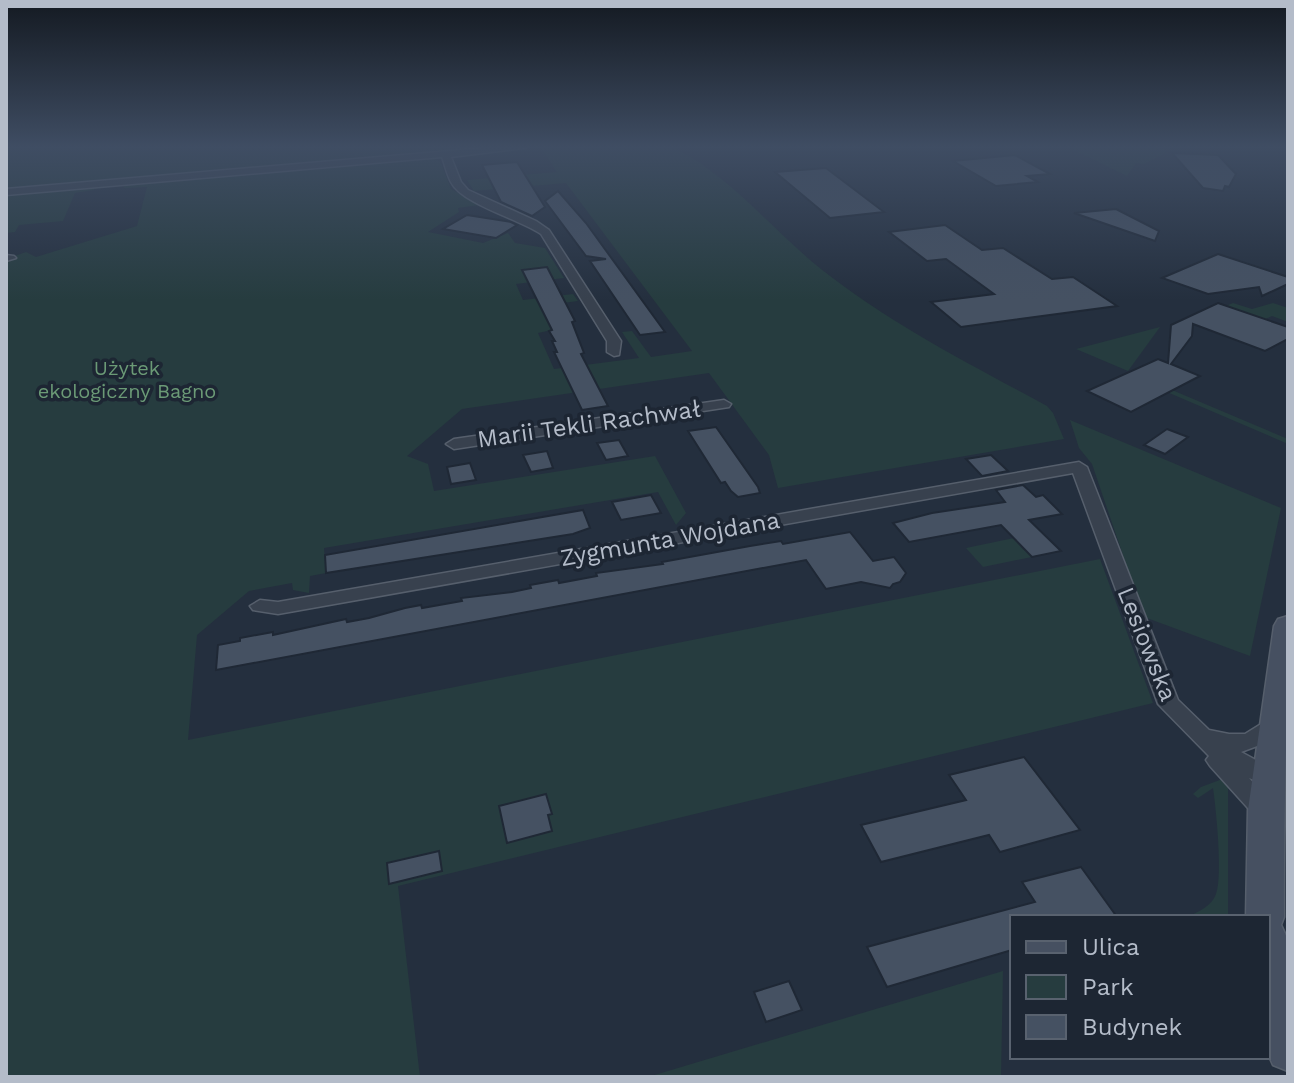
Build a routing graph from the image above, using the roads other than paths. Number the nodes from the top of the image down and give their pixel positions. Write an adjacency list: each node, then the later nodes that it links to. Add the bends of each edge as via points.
1 (477, 199): 2 (street, via 545,232 614,341)
2 (614, 352)
3 (724, 404): 4 (street, Marii Tekli Rachwał)
4 (454, 444)
5 (1079, 467): 6 (street, Zygmunta Wojdana, via 278,608); 9 (street, Lesiowska, via 1161,690)
6 (260, 606)
7 (1288, 626): 8 (main road)
8 (1274, 724): 9 (street, via 1263,737 1241,745 1211,739); 10 (main road)
9 (1190, 727): 10 (street); 10 (street, Lesiowska)
10 (1275, 801): 11 (main road)
11 (1265, 915)
12 (1270, 949): 13 (main road)
13 (1288, 1050)

